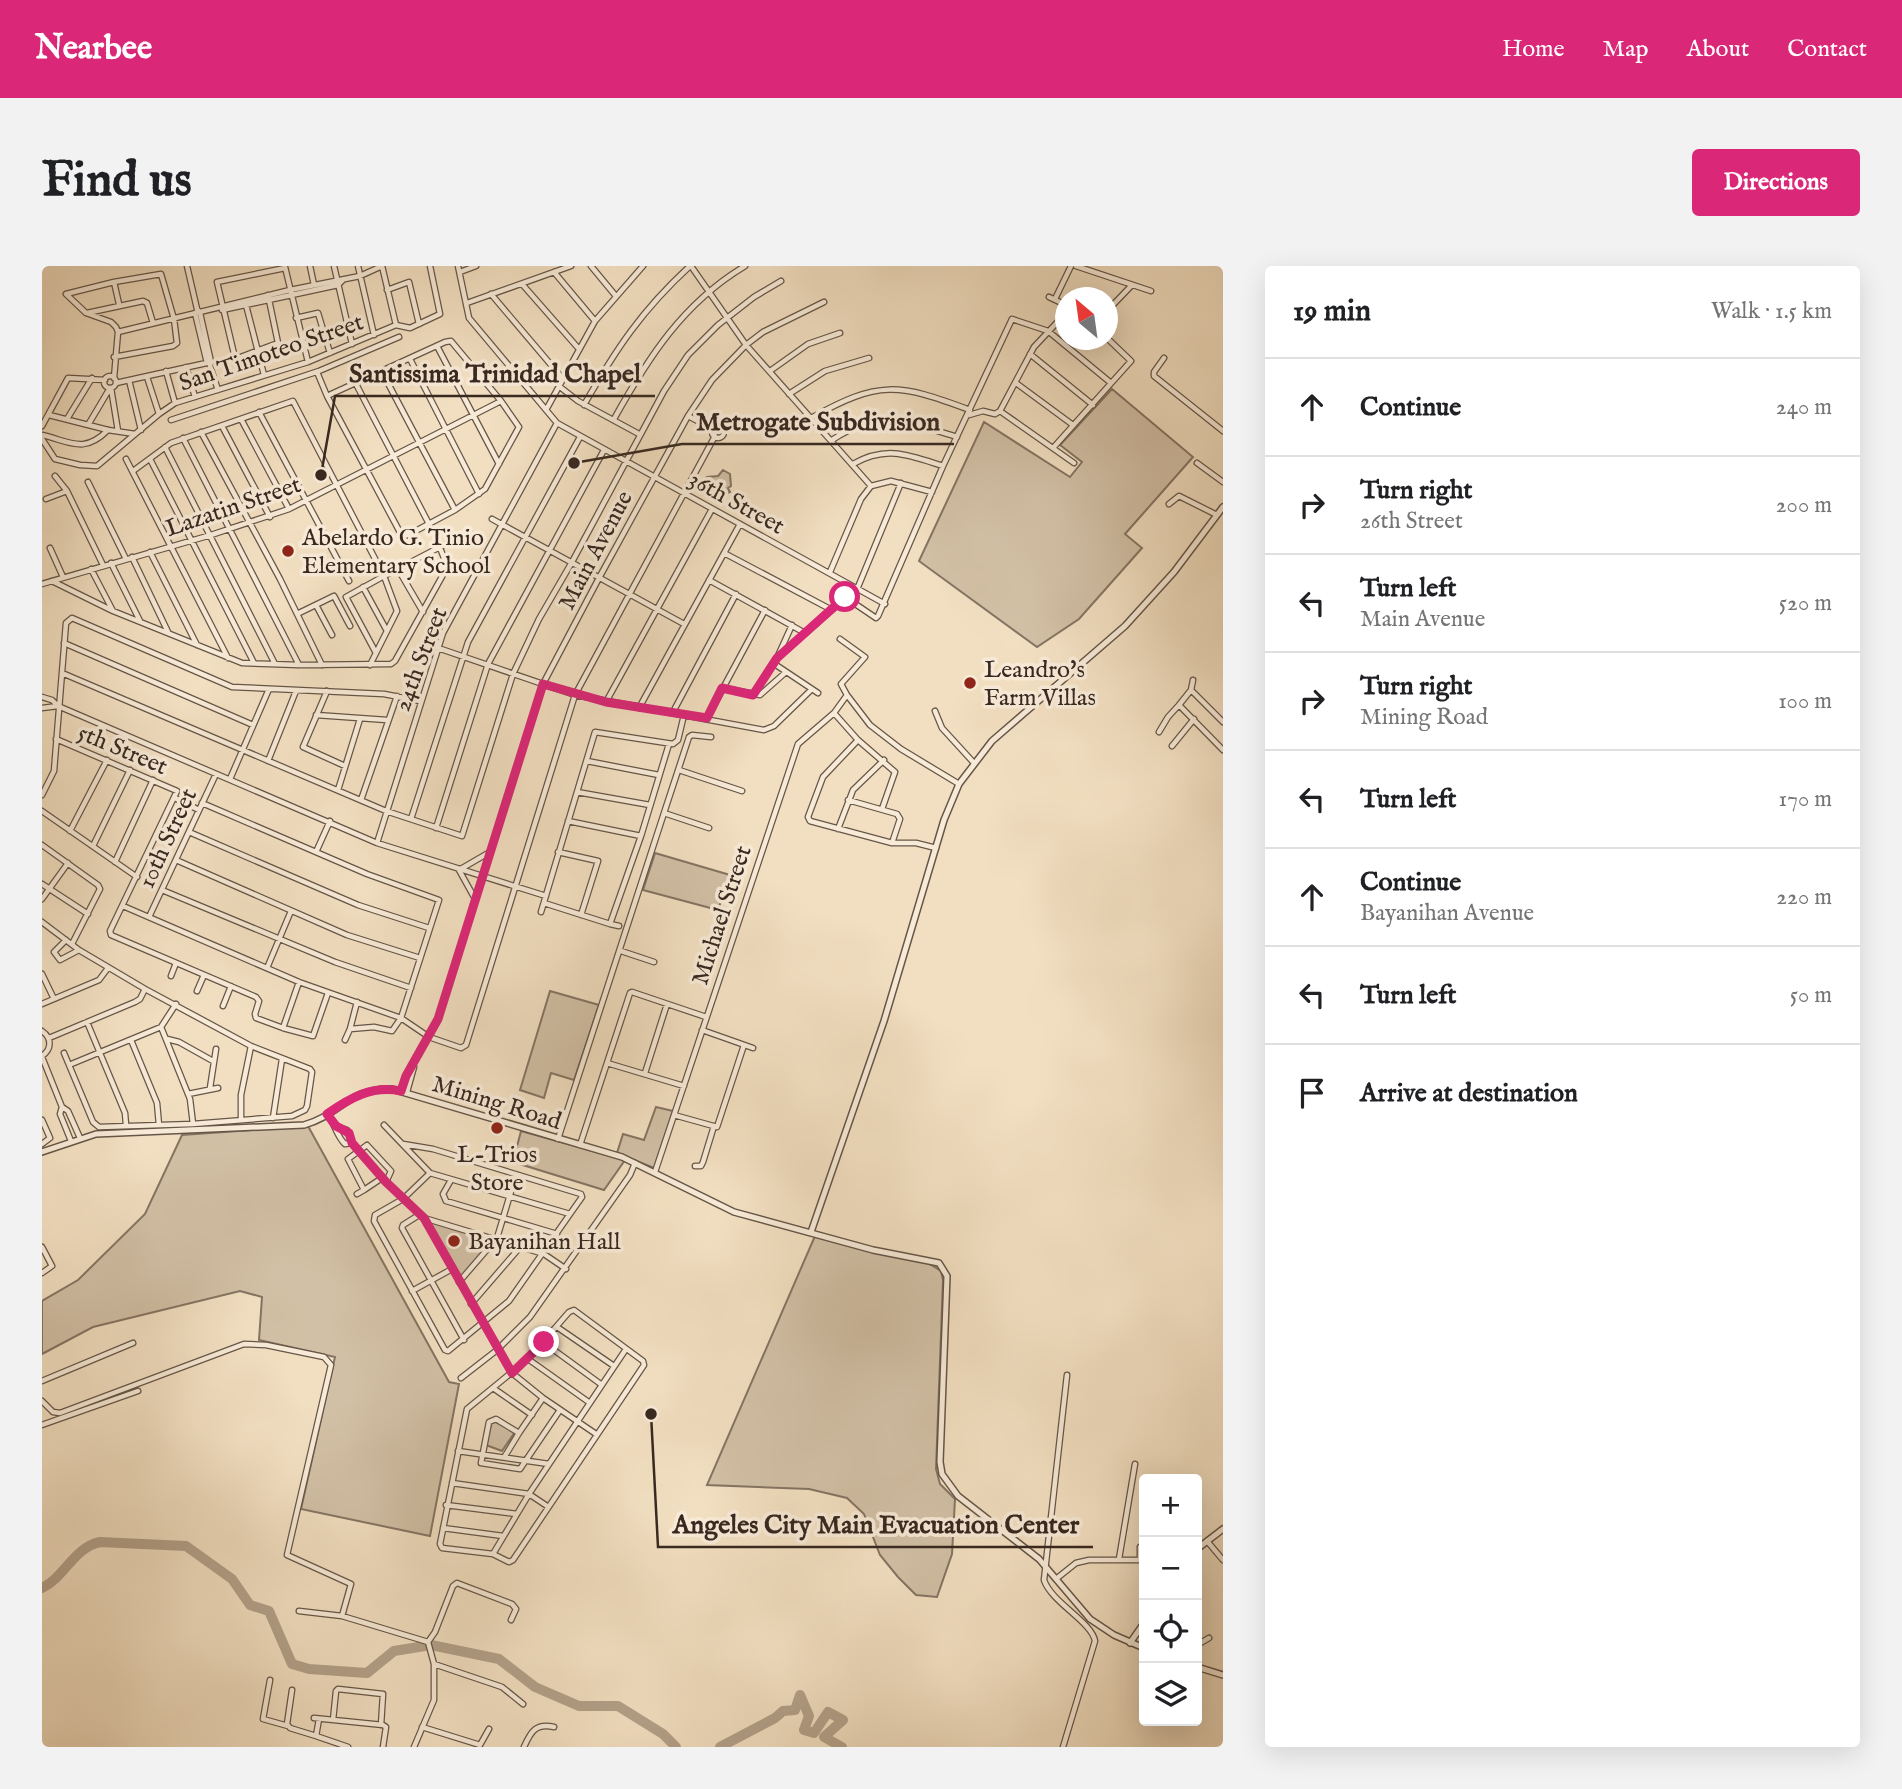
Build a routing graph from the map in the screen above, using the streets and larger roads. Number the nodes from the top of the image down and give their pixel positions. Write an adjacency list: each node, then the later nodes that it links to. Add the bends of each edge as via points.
1 (187, 266): 38 (street)
2 (310, 266): 23 (street)
3 (334, 266): 20 (street)
4 (358, 266): 17 (street)
5 (382, 266): 17 (street); 25 (street)
6 (430, 266): 45 (street, via 440,314)
7 (476, 266): 15 (street)
8 (572, 266): 16 (street)
9 (591, 266): 30 (street)
10 (643, 266): 30 (street)
11 (691, 266): 28 (street); 90 (street, via 640,317)
12 (745, 266): 28 (street)
13 (1073, 266): 22 (street); 24 (street)
14 (285, 267): 27 (street); 37 (street, via 218,281)
15 (459, 269): 35 (street, 36th Street)
16 (554, 272): 21 (street); 43 (street)
17 (360, 276): 20 (street); 51 (street)
18 (780, 281): 40 (street)
19 (114, 282): 36 (street); 39 (street, via 67,292); 42 (street, via 161,274)
20 (339, 282): 23 (street); 53 (street)
21 (522, 284): 29 (street); 57 (street)
22 (1132, 285): 26 (street); 32 (street)
23 (314, 287): 27 (street)
24 (1059, 287)
25 (387, 290): 45 (street, via 409,282); 47 (street)
26 (1151, 291)
27 (290, 292): 31 (street); 41 (street)
28 (709, 292): 40 (street); 102 (street, via 661,341)
29 (491, 295): 35 (street); 75 (street)
30 (615, 295): 43 (street)
31 (269, 298): 33 (street); 58 (street, via 278,343)
32 (1118, 300)
33 (245, 302): 37 (street); 58 (street)
34 (824, 302): 54 (street, Main Avenue, via 777,323)
35 (467, 303): 92 (street, 36th Street, via 469,318)
36 (119, 304): 39 (street); 44 (street, via 145,302)
37 (220, 308): 38 (street); 58 (street, via 233,355 238,358)
38 (197, 312): 42 (street); 66 (street)
39 (86, 313): 49 (street, via 111,322)
40 (727, 317): 54 (street); 118 (street, via 688,355)
41 (296, 318): 59 (street, via 318,313); 65 (street)
42 (174, 319): 44 (street); 61 (street, via 176,344)
43 (595, 321): 57 (street)
44 (153, 323): 49 (street)
45 (419, 324): 47 (street, via 408,329)
46 (1055, 324): 48 (street)
47 (396, 325): 51 (street, San Timoteo Street)
48 (1048, 331): 60 (street); 80 (street); 95 (street, via 1012,319)
49 (118, 332): 61 (street)
50 (840, 333): 69 (street, via 808,344)
51 (374, 335): 53 (street, San Timoteo Street)
52 (399, 337): 71 (street)
53 (352, 344): 59 (street, San Timoteo Street)
54 (746, 345): 69 (street); 99 (street, Main Avenue, via 712,380)
55 (437, 346): 64 (street); 88 (street, via 448,341 453,344); 98 (street)
56 (1118, 348): 80 (street, via 1132,360)
57 (579, 349): 75 (street)
58 (256, 352): 72 (street)
59 (330, 353): 65 (street, San Timoteo Street)
60 (1030, 354): 79 (street); 91 (street)
61 (114, 357): 77 (street)
62 (869, 358): 85 (street, via 825,371)
63 (1164, 358): 115 (street, via 1154,376)
64 (410, 359): 68 (street); 110 (street)
65 (308, 362): 72 (street, San Timoteo Street)
66 (209, 364): 67 (street); 84 (street)
67 (186, 367): 70 (street); 87 (street)
68 (382, 371): 81 (street); 125 (street)
69 (770, 371): 85 (street)
70 (166, 372): 73 (street); 89 (street)
71 (317, 372): 86 (street); 104 (street)
72 (264, 375): 84 (street, San Timoteo Street)
73 (147, 377): 78 (street); 96 (street)
74 (92, 378): 76 (street); 97 (street, via 68,378); 103 (street)
75 (563, 379): 82 (street)
76 (105, 380): 77 (street); 83 (street)
77 (115, 380): 78 (street); 83 (street)
78 (129, 380): 113 (street)
79 (1016, 383): 93 (street); 107 (street)
80 (1111, 383): 91 (street)
81 (356, 384): 86 (street); 129 (street)
82 (560, 387): 90 (street); 92 (street)
83 (111, 388): 106 (street); 114 (street)
84 (218, 390): 87 (street, San Timoteo Street)
85 (789, 394): 100 (street)
86 (327, 396): 138 (street)
87 (195, 397): 89 (street, San Timoteo Street)
88 (501, 401): 98 (street, Lazatin Street); 136 (street, via 519,427)
89 (175, 404): 96 (street, San Timoteo Street)
90 (584, 405): 102 (street)
91 (1093, 405): 107 (street)
92 (546, 410): 105 (street, 36th Street)
93 (1000, 411): 95 (street); 127 (street)
94 (259, 412): 101 (street); 145 (street, via 292,401); 152 (street)
95 (969, 412): 100 (street, via 917,392 881,389 846,399); 121 (street)
96 (159, 414): 113 (street, San Timoteo Street)
97 (49, 415): 103 (street); 108 (street)
98 (473, 415): 110 (street, Lazatin Street); 136 (street)
99 (688, 416): 111 (street); 141 (street, Main Avenue)
100 (811, 418): 124 (street)
101 (242, 419): 109 (street); 154 (street)
102 (614, 419): 118 (street)
103 (67, 420): 106 (street)
104 (171, 420)
105 (557, 423): 123 (street, 36th Street); 162 (street, 24th Street)
106 (88, 425): 112 (street)
107 (1073, 425): 127 (street)
108 (42, 426)
109 (222, 426): 116 (street); 158 (street)
110 (446, 429): 125 (street, Lazatin Street); 149 (street)
111 (713, 429): 119 (street); 119 (street, via 724,430 722,437)
112 (108, 430): 114 (street); 120 (street, via 91,444 82,445)
113 (142, 430): 117 (street, San Timoteo Street)
114 (118, 431): 117 (street)
115 (1223, 431)
116 (201, 432): 122 (street); 160 (street)
117 (135, 434): 120 (street, San Timoteo Street, via 91,467 55,458)
118 (639, 434): 132 (street)
119 (716, 436): 150 (street)
120 (42, 437)
121 (957, 437): 124 (street, via 893,420 859,425); 137 (street)
122 (183, 438): 126 (street); 164 (street)
123 (580, 438): 128 (street, 36th Street); 167 (street)
124 (832, 440): 135 (street)
125 (420, 442): 129 (street, Lazatin Street); 156 (street)
126 (165, 447): 131 (street); 166 (street)
127 (1053, 448): 133 (street)
128 (604, 450): 132 (street, 36th Street); 172 (street)
129 (394, 456): 138 (street, Lazatin Street); 161 (street)
130 (127, 459): 139 (street)
131 (150, 459): 139 (street); 168 (street)
132 (627, 463): 141 (street, 36th Street); 176 (street)
133 (1074, 463)
134 (1196, 463): 144 (street)
135 (853, 464): 137 (street, via 891,452); 146 (street)
136 (499, 465): 149 (street)
137 (943, 466): 148 (street)
138 (367, 470): 145 (street, Lazatin Street); 161 (street, via 402,536)
139 (133, 471): 169 (street)
140 (55, 475): 147 (street)
141 (655, 477): 150 (street, 36th Street); 184 (street, Main Avenue)
142 (88, 482): 175 (street)
143 (901, 482): 146 (street); 148 (street); 190 (street)
144 (1223, 482)
145 (338, 485): 152 (street, Lazatin Street); 182 (street)
146 (871, 486): 181 (street)
147 (67, 491): 151 (street); 178 (street)
148 (932, 492): 194 (street)
149 (479, 494): 156 (street)
150 (685, 494): 155 (street, 36th Street); 191 (street)
151 (46, 499)
152 (307, 501): 154 (street, Lazatin Street); 187 (street)
153 (1169, 504): 157 (street, via 1179,496)
154 (289, 509): 158 (street, Lazatin Street)
155 (712, 509): 163 (street, 36th Street); 196 (street)
156 (455, 510): 161 (street)
157 (1221, 511): 272 (street, via 1125,626 992,741)
158 (270, 517): 160 (street, Lazatin Street)
159 (492, 519): 162 (street)
160 (250, 523): 164 (street, Lazatin Street); 201 (street)
161 (429, 524)
162 (503, 524): 167 (street); 213 (street, 24th Street)
163 (740, 524): 174 (street); 181 (street, 36th Street)
164 (229, 529): 166 (street, Lazatin Street); 221 (street)
165 (469, 532): 171 (street)
166 (211, 535): 168 (street, Lazatin Street); 219 (street)
167 (525, 537): 172 (street); 215 (street)
168 (191, 540): 169 (street, Lazatin Street); 218 (street)
169 (170, 547): 173 (street, Lazatin Street); 216 (street)
170 (50, 548): 183 (street)
171 (440, 548): 180 (street); 200 (street, via 446,563 444,573)
172 (549, 550): 176 (street); 220 (street)
173 (150, 552): 175 (street, Lazatin Street); 212 (street)
174 (724, 553): 186 (street); 198 (street)
175 (129, 558): 177 (street, Lazatin Street); 207 (street)
176 (572, 562): 184 (street); 226 (street)
177 (111, 563): 178 (street, Lazatin Street); 202 (street)
178 (103, 565): 179 (street, Lazatin Street)
179 (91, 568): 183 (street, Lazatin Street); 199 (street)
180 (398, 569): 182 (street); 200 (street)
181 (830, 572): 190 (street, 36th Street)
182 (384, 576): 189 (street); 206 (street, via 397,611)
183 (63, 577): 185 (street, Lazatin Street)
184 (599, 578): 191 (street); 228 (street, Main Avenue)
185 (52, 580): 188 (street, Lazatin Street); 199 (street)
186 (709, 580): 192 (street); 203 (street)
187 (349, 581)
188 (42, 584)
189 (363, 587): 206 (street); 214 (street, via 346,599)
190 (858, 587): 193 (street); 194 (street, 36th Street)
191 (628, 594): 196 (street); 236 (street)
192 (736, 594): 197 (street); 247 (street)
193 (845, 597): 194 (street, via 876,618); 198 (street)
194 (885, 604)
195 (316, 605): 201 (street); 204 (street, via 334,596); 209 (street)
196 (656, 609): 203 (street); 242 (street)
197 (765, 610): 205 (street); 229 (street)
198 (830, 610): 208 (street)
199 (113, 611): 202 (street)
200 (423, 612): 223 (street, via 393,663)
201 (297, 614): 222 (street)
202 (141, 622): 207 (street)
203 (684, 624): 245 (street)
204 (350, 625)
205 (792, 625): 208 (street); 217 (street)
206 (387, 631): 214 (street)
207 (169, 633): 212 (street)
208 (805, 633): 217 (street)
209 (332, 635)
210 (840, 639): 238 (street, via 865,657 841,684)
211 (64, 643): 225 (street); 230 (street, via 66,623 75,619 232,687); 257 (street)
212 (197, 646): 216 (street)
213 (438, 648): 215 (street); 241 (street, 24th Street)
214 (376, 653): 223 (street)
215 (462, 656): 220 (street); 295 (street)
216 (228, 659): 218 (street)
217 (775, 660): 224 (street); 237 (street)
218 (254, 663): 219 (street)
219 (275, 664): 221 (street)
220 (488, 664): 226 (street); 298 (street)
221 (299, 665): 222 (street)
222 (322, 665): 223 (street)
223 (370, 665)
224 (786, 672): 231 (street); 237 (street, via 760,695)
225 (62, 673): 244 (street); 266 (street)
226 (513, 674): 228 (street); 298 (street, via 462,836)
227 (1193, 680): 232 (street)
228 (543, 684): 236 (street); 310 (street, Main Avenue)
229 (722, 688): 237 (street); 252 (street)
230 (269, 689): 233 (street); 257 (street)
231 (812, 689): 235 (street); 252 (street, via 769,729)
232 (1191, 690): 243 (street); 256 (street)
233 (296, 691): 234 (street); 270 (street)
234 (327, 691): 239 (street); 250 (street)
235 (818, 692)
236 (575, 695): 242 (street); 319 (street)
237 (753, 695)
238 (848, 695): 249 (street, Michael Street); 280 (street, via 870,725)
239 (397, 696): 241 (street); 255 (street)
240 (42, 697): 244 (street, via 52,700)
241 (420, 701): 293 (street, 24th Street)
242 (606, 702): 245 (street)
243 (1179, 705): 254 (street); 260 (street)
244 (55, 707): 246 (street); 262 (street); 276 (street)
245 (639, 708): 247 (street)
246 (43, 709)
247 (673, 712): 251 (street)
248 (935, 712): 272 (street, via 942,728)
249 (834, 713): 263 (street); 361 (street, Michael Street, via 794,751)
250 (316, 715): 253 (street); 273 (street, via 303,747)
251 (684, 715): 252 (street); 264 (street, via 678,740)
252 (707, 718)
253 (360, 719): 255 (street); 273 (street)
254 (1194, 719): 265 (street); 267 (street)
255 (387, 720): 286 (street)
256 (1223, 722)
257 (253, 725): 266 (street)
258 (589, 730): 259 (street)
259 (595, 732): 264 (street); 271 (street)
260 (1158, 732)
261 (710, 737): 275 (street, via 690,736)
262 (55, 739): 268 (street, 5th Street); 284 (street, via 54,771)
263 (858, 740): 269 (street); 300 (street, via 823,777 808,817)
264 (669, 744): 277 (street)
265 (1172, 746)
266 (242, 750): 270 (street); 278 (street)
267 (1223, 750)
268 (107, 760): 274 (street, 5th Street); 301 (street)
269 (884, 760): 287 (street); 290 (street, via 896,774)
270 (268, 761): 281 (street)
271 (587, 761): 277 (street); 283 (street)
272 (974, 763): 280 (street)
273 (345, 766): 281 (street)
274 (130, 770): 279 (street, 5th Street); 307 (street)
275 (679, 770): 282 (street); 294 (street)
276 (216, 774): 278 (street); 288 (street, 10th Street)
277 (659, 775): 289 (street)
278 (230, 779): 296 (street)
279 (153, 780): 285 (street, 5th Street, via 177,791); 313 (street)
280 (959, 784): 308 (street)
281 (338, 790): 286 (street)
282 (742, 791)
283 (577, 792): 289 (street); 297 (street)
284 (42, 795)
285 (175, 798): 291 (street); 316 (street)
286 (361, 800): 293 (street)
287 (848, 800): 290 (street); 300 (street)
288 (202, 803): 291 (street, 10th Street); 309 (street)
289 (650, 805): 303 (street)
290 (882, 809): 305 (street, via 899,816)
291 (199, 810): 302 (street, 10th Street)
292 (42, 811): 301 (street)
293 (386, 811): 295 (street); 304 (street, 24th Street)
294 (664, 813): 299 (street); 340 (street)
295 (411, 818): 298 (street)
296 (330, 821): 304 (street); 309 (street)
297 (568, 821): 303 (street); 311 (street)
298 (436, 828)
299 (709, 828)
300 (838, 829): 305 (street)
301 (70, 831): 307 (street)
302 (189, 832): 312 (street, 10th Street); 335 (street, via 347,901)
303 (641, 836): 333 (street)
304 (377, 843): 315 (street)
305 (892, 843): 308 (street)
306 (42, 845): 314 (street)
307 (93, 846): 313 (street)
308 (936, 848): 428 (street, via 884,1021)
309 (316, 852): 335 (street, via 437,898)
310 (491, 852): 315 (street); 317 (street, Main Avenue)
311 (558, 852): 322 (street); 330 (street, via 598,861)
312 (176, 860): 321 (street, 10th Street); 327 (street)
313 (115, 862): 316 (street)
314 (68, 863): 320 (street); 329 (street, via 100,889)
315 (459, 870): 317 (street); 323 (street)
316 (137, 877): 326 (street)
317 (482, 877): 319 (street); 323 (street, Main Avenue)
318 (42, 884): 320 (street)
319 (516, 887): 322 (street); 369 (street, via 466,1045 461,1048)
320 (49, 889): 324 (street); 329 (street)
321 (162, 890): 331 (street, 10th Street); 336 (street)
322 (546, 896): 325 (street)
323 (475, 897): 369 (street, Main Avenue)
324 (42, 899)
325 (544, 903): 328 (street); 330 (street)
326 (123, 905): 331 (street); 342 (street, via 111,935)
327 (291, 910): 336 (street); 341 (street)
328 (541, 912)
329 (88, 914): 338 (street)
330 (581, 915): 333 (street)
331 (149, 917): 345 (street)
332 (42, 922): 337 (street)
333 (610, 924): 334 (street)
334 (619, 926)
335 (429, 928): 341 (street)
336 (280, 938): 345 (street); 351 (street)
337 (66, 940): 338 (street); 339 (street, via 54,951 60,960)
338 (72, 944): 339 (street)
339 (79, 950): 344 (street)
340 (621, 951): 343 (street); 406 (street)
341 (420, 958): 351 (street)
342 (176, 962): 347 (street); 348 (street)
343 (654, 962)
344 (108, 968): 352 (street); 355 (street, via 99,980)
345 (267, 968): 349 (street)
346 (42, 974): 355 (street)
347 (204, 975): 350 (street); 353 (street)
348 (171, 976)
349 (299, 982): 354 (street); 365 (street)
350 (231, 986): 360 (street); 365 (street, via 258,999 256,1018)
351 (411, 988): 362 (street)
352 (145, 989): 358 (street); 363 (street, via 135,1002)
353 (197, 990)
354 (328, 993): 356 (street); 365 (street, via 313,1036)
355 (54, 999): 357 (street)
356 (357, 1002): 362 (street); 366 (street)
357 (42, 1004)
358 (176, 1004): 364 (street); 375 (street)
359 (667, 1004): 361 (street); 383 (street, via 630,993); 385 (street)
360 (223, 1006)
361 (706, 1017): 367 (street, Michael Street)
362 (401, 1018): 366 (street, via 391,1032 373,1027); 369 (street)
363 (87, 1022): 370 (street); 379 (street)
364 (161, 1027): 371 (street); 372 (street)
365 (283, 1028)
366 (350, 1029): 373 (street)
367 (702, 1030): 374 (street); 386 (street, Michael Street)
368 (42, 1031): 370 (street)
369 (429, 1037): 389 (street, Main Avenue)
370 (49, 1038): 380 (street)
371 (166, 1038): 382 (street); 390 (street)
372 (131, 1040): 379 (street); 400 (street, via 157,1103)
373 (345, 1040)
374 (744, 1045): 376 (street); 403 (street)
375 (251, 1046): 381 (street); 396 (street, via 240,1095)
376 (753, 1048)
377 (216, 1049): 382 (street)
378 (64, 1053): 384 (street)
379 (100, 1053): 384 (street); 399 (street)
380 (42, 1056): 391 (street)
381 (282, 1059): 394 (street); 394 (street, via 311,1070 309,1095 305,1110)
382 (213, 1061): 387 (street)
383 (607, 1063): 385 (street); 411 (street)
384 (69, 1065): 399 (street, via 96,1125)
385 (645, 1073): 386 (street)
386 (684, 1086): 393 (street, Michael Street)
387 (210, 1088): 388 (street); 390 (street)
388 (218, 1088)
389 (404, 1092): 392 (street, Mining Road, via 382,1089 361,1094); 406 (street, Mining Road)
390 (188, 1094): 398 (street)
391 (62, 1107): 397 (street); 404 (street)
392 (327, 1114): 402 (street); 405 (street, Mining Road, via 296,1126 106,1133)
393 (674, 1115): 403 (street); 416 (street, Michael Street)
394 (273, 1118): 396 (street)
395 (42, 1120): 409 (street, via 50,1138)
396 (241, 1120): 398 (street)
397 (74, 1124): 404 (street); 405 (street)
398 (193, 1124): 400 (street)
399 (126, 1125): 400 (street)
400 (159, 1125)
401 (384, 1125): 410 (street)
402 (336, 1126): 408 (street, via 347,1130); 408 (street, via 342,1141)
403 (714, 1126): 415 (street, via 703,1162)
404 (66, 1128): 407 (street)
405 (80, 1138): 407 (street, Mining Road)
406 (558, 1139): 411 (street, Mining Road)
407 (71, 1141): 413 (street, Mining Road)
408 (352, 1143): 412 (street)
409 (42, 1144)
410 (401, 1144): 417 (street); 418 (street, via 433,1149)
411 (580, 1145): 414 (street, Mining Road)
412 (359, 1151): 419 (street); 419 (street, via 367,1145 391,1171); 421 (street, via 348,1160)
413 (42, 1152)
414 (636, 1162): 416 (street, Mining Road); 435 (street)
415 (695, 1166)
416 (655, 1172): 428 (street, Mining Road, via 734,1212)
417 (430, 1173): 420 (street); 424 (street)
418 (516, 1175): 423 (street); 425 (street, via 581,1194)
419 (384, 1180): 421 (street); 424 (street)
420 (451, 1180): 423 (street); 427 (street, via 443,1194 446,1200)
421 (364, 1190): 422 (street)
422 (356, 1194)
423 (510, 1196): 425 (street); 427 (street)
424 (403, 1199): 426 (street); 439 (street, via 374,1218)
425 (570, 1214): 429 (street)
426 (421, 1216): 430 (street); 434 (street); 437 (street, via 402,1227)
427 (504, 1216): 429 (street); 430 (street)
428 (811, 1232): 488 (street, Mining Road, via 943,1267 947,1276 942,1474 958,1496)
429 (557, 1234): 433 (street)
430 (497, 1238): 431 (street); 438 (street)
431 (521, 1246): 433 (street); 440 (street)
432 (42, 1247): 436 (street, via 52,1266)
433 (544, 1254): 435 (street); 441 (street, via 509,1301)
434 (452, 1269): 437 (street); 438 (street)
435 (566, 1269): 447 (street, via 530,1317)
436 (42, 1273)
437 (431, 1281): 439 (street); 443 (street)
438 (459, 1282): 440 (street)
439 (412, 1291): 443 (street, via 445,1350)
440 (471, 1304): 441 (street)
441 (482, 1325): 443 (street); 447 (street)
442 (557, 1327): 444 (street); 446 (street, via 574,1310); 449 (street)
443 (464, 1340)
444 (544, 1342): 448 (street); 454 (street)
445 (133, 1343): 453 (street)
446 (626, 1349): 449 (street); 467 (street, via 644,1365)
447 (497, 1350): 450 (street); 452 (street)
448 (528, 1359): 450 (street); 459 (street)
449 (614, 1366): 454 (street)
450 (512, 1373): 455 (street); 457 (street)
451 (1067, 1375): 488 (street)
452 (461, 1378)
453 (42, 1381)
454 (602, 1385): 459 (street)
455 (493, 1388): 462 (street); 468 (street, via 467,1409)
456 (138, 1391): 463 (street)
457 (543, 1398): 460 (street); 462 (street)
458 (42, 1401): 461 (street)
459 (590, 1403): 464 (street)
460 (560, 1410): 464 (street); 471 (street)
461 (53, 1412): 463 (street); 491 (street, via 250,1343 324,1357 331,1365 287,1555 351,1584)
462 (532, 1415): 466 (street)
463 (53, 1421): 465 (street)
464 (577, 1421): 467 (street); 472 (street)
465 (42, 1425)
466 (519, 1433): 469 (street, via 492,1420); 470 (street)
467 (596, 1434): 477 (street)
468 (458, 1451): 469 (street); 474 (street)
469 (482, 1454): 470 (street); 471 (street, via 482,1464 518,1470)
470 (505, 1456): 471 (street)
471 (526, 1460): 472 (street)
472 (549, 1464): 475 (street)
473 (1135, 1464): 485 (street)
474 (452, 1483): 475 (street); 476 (street)
475 (529, 1494): 477 (street); 478 (street)
476 (446, 1505): 478 (street); 479 (street)
477 (547, 1506): 484 (street, via 511,1562)
478 (517, 1514): 481 (street)
479 (443, 1528): 481 (street); 484 (street, via 442,1548)
480 (1223, 1530): 482 (street)
481 (503, 1535): 484 (street)
482 (1207, 1541): 483 (street); 487 (street)
483 (1202, 1545)
484 (494, 1554)
485 (1119, 1559): 486 (street); 489 (street, via 1088,1559)
486 (1139, 1559)
487 (1223, 1560)
488 (1046, 1566): 489 (street); 516 (street, via 1047,1588 1094,1636)
489 (1056, 1579): 496 (street, via 1090,1619)
490 (299, 1611): 491 (street)
491 (342, 1616): 497 (street)
492 (510, 1620): 497 (street, via 516,1609 512,1604 457,1583)
493 (1139, 1630): 496 (street)
494 (1209, 1638): 495 (street)
495 (1202, 1642)
496 (1130, 1643): 498 (street)
497 (429, 1645): 499 (street)
498 (1139, 1646)
499 (434, 1664): 504 (street, via 502,1687); 508 (street, via 434,1700)
500 (1202, 1669): 501 (street)
501 (1223, 1675)
502 (270, 1680): 507 (street, via 263,1719)
503 (292, 1689): 507 (street)
504 (523, 1704)
505 (333, 1720): 506 (street); 506 (street, via 338,1689 383,1694); 511 (street, via 317,1719)
506 (381, 1725): 513 (street, via 386,1727)
507 (288, 1726): 511 (street)
508 (422, 1727): 510 (street, via 480,1745); 514 (street)
509 (554, 1727): 515 (street, via 534,1728)
510 (489, 1729)
511 (316, 1736): 512 (street)
512 (348, 1747)
513 (383, 1747)
514 (414, 1747)
515 (524, 1747)
516 (1063, 1747)

